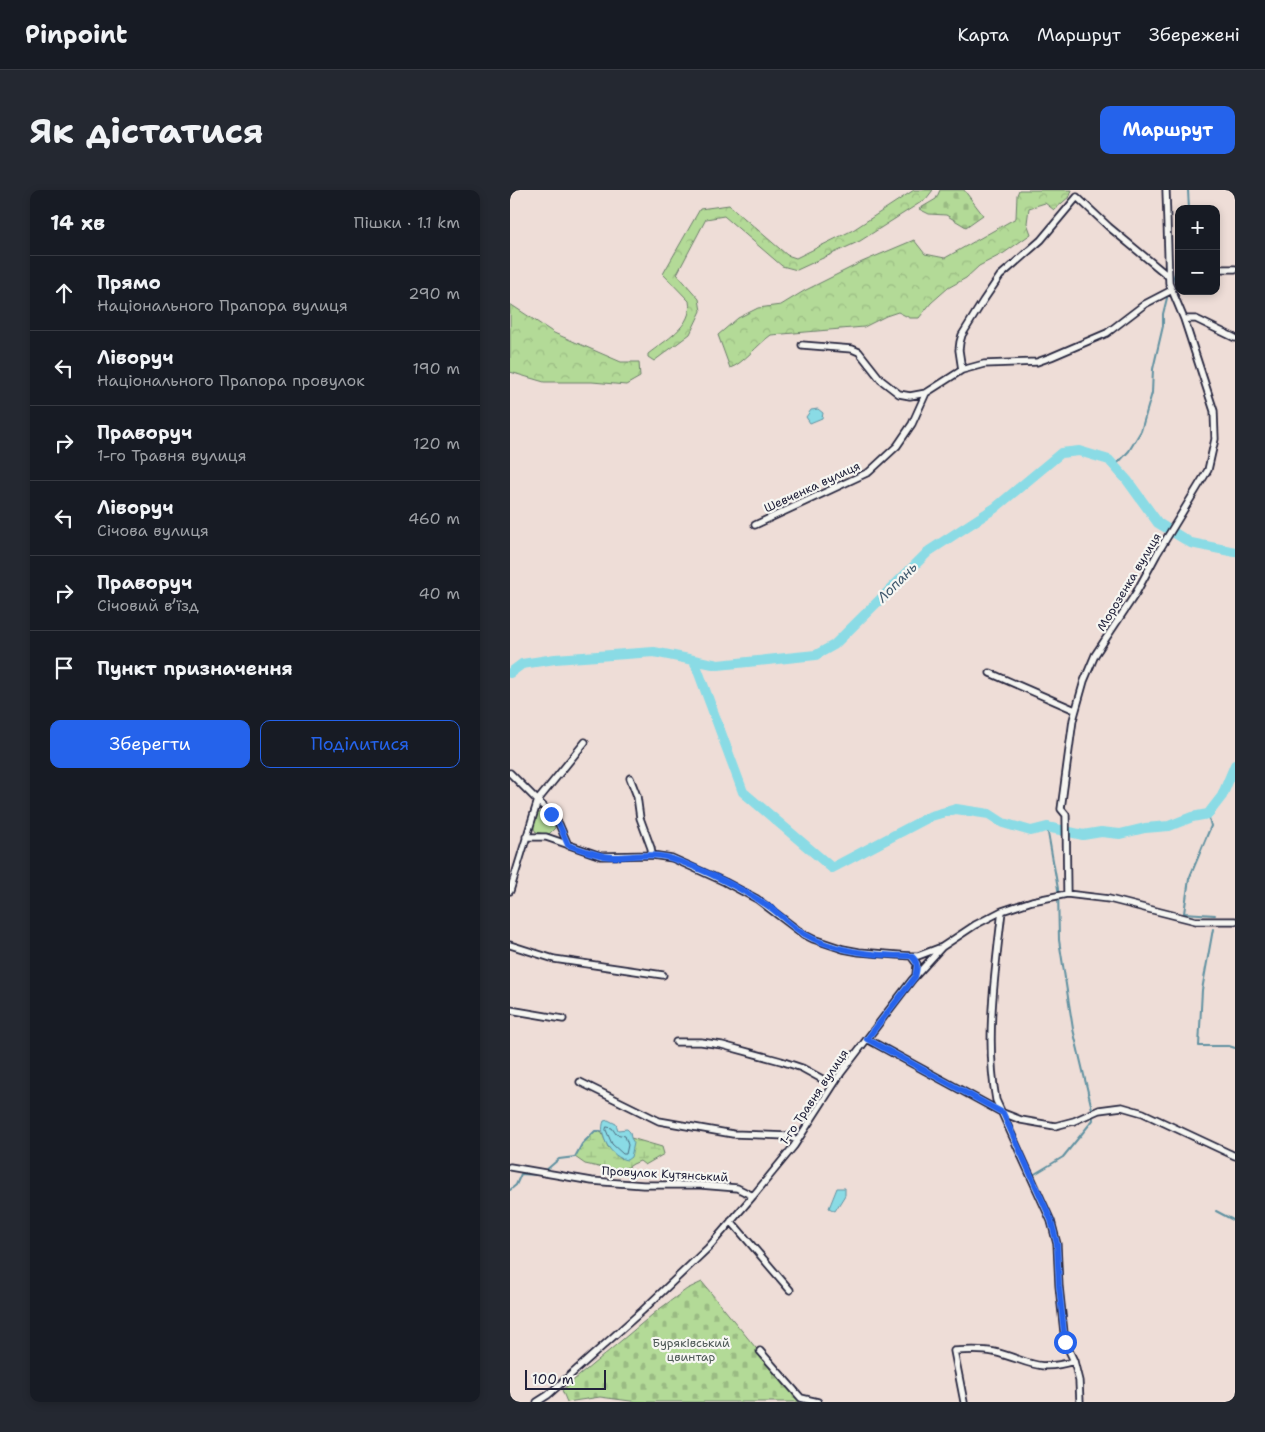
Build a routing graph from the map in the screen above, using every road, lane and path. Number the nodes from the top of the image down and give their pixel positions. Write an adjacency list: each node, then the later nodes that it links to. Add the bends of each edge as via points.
1 (1166, 190): 4 (street)
2 (1220, 269): 3 (street)
3 (1235, 269)
4 (1168, 276): 5 (street); 9 (street, via 1077,197 1041,240 1000,276 983,301 962,335 959,350)
5 (1174, 290): 6 (street, Морозенка вулиця); 9 (street, via 1145,304 1106,333 1038,362 984,364)
6 (1184, 319): 7 (street, via 1196,319); 13 (street, Морозенка вулиця, via 1214,410 1215,439 1208,470 1136,593 1095,655)
7 (1235, 338)
8 (802, 344): 10 (street, via 852,349 859,352 881,380 899,394)
9 (962, 370): 10 (street)
10 (926, 393): 11 (street, Шевченка вулиця, via 912,424 897,446 868,472)
11 (755, 525)
12 (990, 673): 13 (street)
13 (1075, 710): 22 (street, Морозенка вулиця, via 1061,809 1066,816)
14 (585, 742): 17 (street)
15 (510, 772): 17 (street)
16 (630, 778): 20 (street)
17 (538, 800): 18 (street); 19 (street, via 559,824)
18 (526, 838): 19 (street, via 546,837); 21 (street)
19 (568, 845): 20 (street, via 601,856)
20 (652, 855): 27 (street, via 672,858 725,882 757,899 803,934 821,942 859,952)
21 (510, 891)
22 (1067, 894): 23 (street, 1-го Травня вулиця, via 1032,901); 24 (street, 1-го Травня вулиця, via 1109,899 1196,921)
23 (1002, 912): 26 (street, 1-го Травня вулиця); 36 (street, via 992,1034 993,1084)
24 (1235, 921)
25 (510, 945): 28 (street, via 554,959)
26 (942, 947): 27 (street); 29 (street, 1-го Травня вулиця)
27 (911, 956): 29 (street, via 917,964)
28 (663, 975)
29 (915, 977): 32 (street, 1-го Травня вулиця)
30 (510, 1010): 31 (street)
31 (563, 1019)
32 (867, 1039): 35 (street, 1-го Травня вулиця); 36 (street)
33 (676, 1042): 35 (street, via 701,1042 781,1061)
34 (580, 1082): 37 (street, via 659,1121 733,1134 787,1136)
35 (833, 1085): 37 (street, 1-го Травня вулиця)
36 (1003, 1113): 38 (street, via 1055,1126 1099,1110 1122,1107 1144,1113); 44 (street, via 1051,1220 1057,1244 1065,1342)
37 (798, 1140): 40 (street, 1-го Травня вулиця)
38 (1235, 1156)
39 (510, 1168): 40 (street, Провулок Кутянський, via 592,1181 737,1188)
40 (753, 1196): 41 (street, 1-го Травня вулиця)
41 (731, 1221): 42 (street); 46 (street, 1-го Травня вулиця, via 708,1248 642,1311)
42 (790, 1290)
43 (760, 1351): 45 (street)
44 (1074, 1361): 48 (street, via 1042,1366 992,1351 954,1351); 49 (street)
45 (807, 1401): 47 (street)
46 (537, 1402)
47 (818, 1402)
48 (964, 1402)
49 (1080, 1402)

